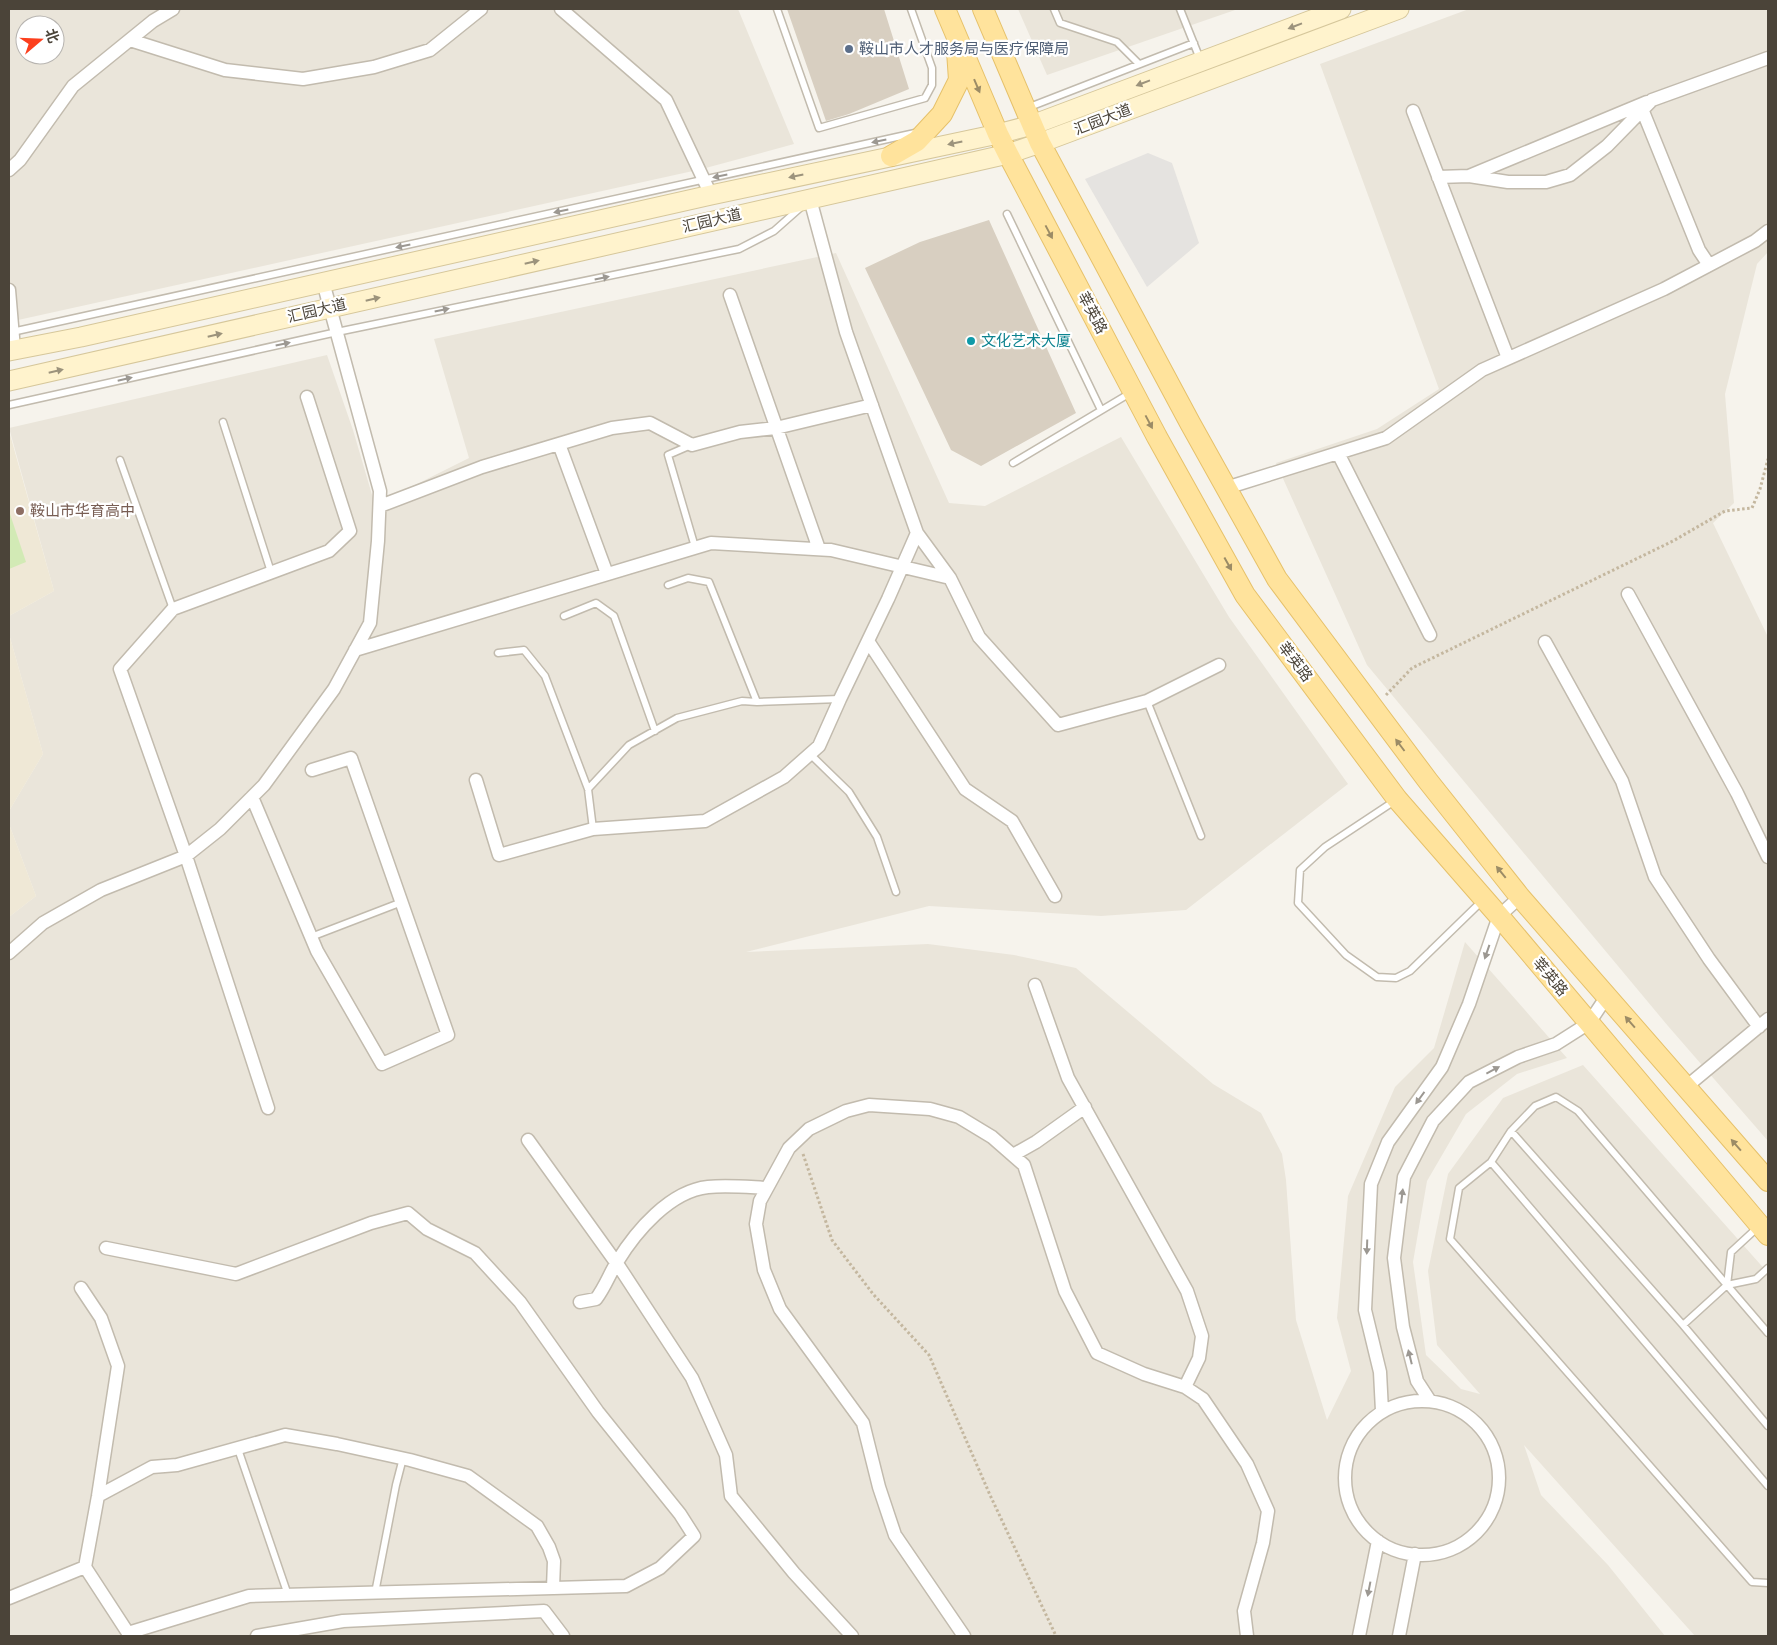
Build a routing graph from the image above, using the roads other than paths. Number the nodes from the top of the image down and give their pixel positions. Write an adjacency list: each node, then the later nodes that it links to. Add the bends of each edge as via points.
1 (173, 9): 13 (street)
2 (481, 9): 13 (street, via 430,50 374,67 304,79 225,70)
3 (561, 9): 29 (street, via 666,100)
4 (777, 9): 5 (lane, via 819,128 925,98 932,85 932,68)
5 (911, 9)
6 (945, 9): 12 (main road, 莘英路)
7 (983, 9): 20 (main road, 莘英路)
8 (1054, 9): 17 (lane, via 1060,23 1117,42)
9 (1180, 9): 14 (lane)
10 (1341, 9): 16 (main road, 汇园大道, one-way to 16)
11 (1399, 9): 23 (main road, 汇园大道)
12 (957, 39): 21 (main road, via 958,80 942,114); 22 (main road, 莘英路, one-way to 22)
13 (130, 40): 26 (street, via 73,86 20,160)
14 (1194, 43): 16 (lane); 17 (lane)
15 (1768, 58): 18 (street)
16 (1201, 61): 20 (main road, 汇园大道, one-way to 20)
17 (1139, 64): 20 (lane)
18 (1647, 105): 27 (street); 27 (street, via 1607,146 1570,175 1546,182 1508,182); 33 (street, via 1699,250)
19 (1412, 111): 28 (street)
20 (1028, 116): 22 (main road, 汇园大道); 23 (main road, 莘英路)
21 (926, 131): 25 (main road, via 917,141); 29 (lane, one-way to 29)
22 (998, 134): 24 (main road, 莘英路); 25 (main road, 汇园大道, one-way to 25)
23 (1040, 144): 24 (main road, 汇园大道); 54 (main road, 莘英路)
24 (1008, 154): 30 (main road, 汇园大道); 42 (main road, 莘英路, one-way to 42)
25 (891, 156): 29 (main road, 汇园大道, one-way to 29)
26 (9, 170)
27 (1469, 176): 28 (street)
28 (1438, 177): 40 (street)
29 (707, 187): 34 (main road, 汇园大道); 39 (lane, one-way to 39)
30 (810, 199): 37 (main road, 汇园大道, one-way to 30); 38 (lane, one-way to 30, via 739,249 774,231); 45 (street, via 846,332)
31 (1007, 214): 46 (lane)
32 (1768, 231): 33 (street)
33 (1709, 265): 40 (street, via 1664,289)
34 (324, 282): 37 (street); 39 (main road, 汇园大道, via 81,337)
35 (9, 290): 39 (street)
36 (730, 295): 48 (street)
37 (331, 308): 38 (street); 41 (main road, 汇园大道, one-way to 37)
38 (337, 332): 44 (lane, one-way to 38); 55 (street, via 380,491)
39 (11, 341)
40 (1508, 358): 51 (street, via 1482,370 1386,438)
41 (9, 382)
42 (1133, 391): 46 (lane); 82 (main road, 莘英路, one-way to 82, via 1245,595)
43 (307, 397): 60 (street, via 350,531 329,551)
44 (9, 405)
45 (872, 405): 48 (street); 56 (street)
46 (1101, 410): 53 (lane)
47 (223, 422): 60 (lane)
48 (776, 428): 50 (street, via 740,432); 58 (street)
49 (560, 444): 50 (street, via 612,428 650,422); 55 (street, via 482,468); 61 (street)
50 (692, 445): 57 (lane, via 668,455)
51 (1338, 453): 54 (street); 67 (street)
52 (120, 460): 65 (lane)
53 (1013, 463)
54 (1226, 488): 89 (main road, 莘英路, one-way to 54, via 1428,781 1277,579)
55 (380, 506): 70 (street, via 370,623)
56 (917, 534): 59 (street); 62 (street)
57 (696, 547): 58 (street, via 711,543); 61 (street)
58 (819, 549): 59 (street)
59 (902, 566): 62 (street); 68 (street)
60 (271, 572): 65 (street)
61 (607, 574): 70 (street)
62 (950, 578): 74 (street, via 979,637 1058,725)
63 (668, 585): 75 (lane, via 688,578 709,582)
64 (1628, 594): 86 (street, via 1737,793)
65 (173, 609): 85 (street, via 120,669)
66 (564, 616): 76 (lane, via 596,603 614,616)
67 (1430, 635)
68 (868, 641): 73 (street); 88 (street, via 965,789 1012,821)
69 (1545, 642): 98 (street, via 1622,781 1655,877 1710,959)
70 (355, 650): 81 (street, via 334,689)
71 (498, 653): 80 (lane, via 524,650 545,676)
72 (1220, 664): 74 (street)
73 (840, 699): 75 (lane); 77 (street, via 819,746)
74 (1146, 701): 84 (lane)
75 (756, 702): 76 (lane, via 742,701 677,718)
76 (655, 731): 80 (lane, via 629,745)
77 (810, 754): 83 (street, via 784,778 705,822); 87 (lane, via 849,792 877,837)
78 (312, 770): 91 (street, via 351,758)
79 (476, 780): 83 (street, via 500,855)
80 (588, 789): 83 (lane)
81 (252, 797): 85 (street, via 220,829); 93 (street)
82 (1397, 799): 90 (main road, 莘英路); 90 (lane, via 1325,847 1300,870 1298,903 1346,955 1377,977 1396,978 1410,971)
83 (593, 829)
84 (1201, 836)
85 (186, 856): 94 (street, via 101,890 43,923); 101 (street)
86 (1768, 857)
87 (896, 892)
88 (1055, 896)
89 (1520, 897): 92 (street); 96 (main road, 莘英路)
90 (1484, 900): 92 (main road, 莘英路)
91 (402, 902): 93 (lane); 93 (street, via 448,1035 382,1064)
92 (1499, 916): 97 (main road, 莘英路); 119 (street, one-way to 119, via 1469,1004 1442,1067 1388,1142 1371,1184 1365,1310 1380,1372)
93 (311, 937)
94 (9, 953)
95 (1036, 985): 100 (street, via 1068,1078)
96 (1607, 996): 97 (street); 99 (main road, 莘英路, one-way to 96)
97 (1589, 1023): 108 (main road, 莘英路); 118 (street, one-way to 97, via 1417,1381 1403,1327 1394,1258 1404,1177 1433,1121 1469,1082 1518,1057 1556,1044)
98 (1764, 1023): 99 (street)
99 (1686, 1087): 106 (main road, 莘英路, one-way to 99)
100 (1084, 1107): 104 (street); 117 (street, via 1187,1291 1202,1336 1199,1358)
101 (268, 1108)
102 (1511, 1131): 105 (lane); 112 (lane, via 1535,1106 1556,1097 1578,1111); 115 (lane)
103 (528, 1140): 110 (street)
104 (1013, 1155): 107 (street, via 992,1137 959,1117 930,1109 869,1105 846,1111 809,1129 788,1148); 117 (street, via 1024,1165 1065,1291 1096,1353)
105 (1491, 1162): 123 (lane); 128 (lane, via 1459,1188 1450,1239 1752,1582)
106 (1768, 1181)
107 (766, 1188): 110 (street, via 707,1187 673,1200 641,1228); 137 (street, via 756,1224 764,1270 780,1309 863,1423 879,1487 896,1535)
108 (1764, 1230): 112 (lane, via 1731,1252)
109 (106, 1248): 129 (street, via 236,1274 408,1213 427,1229 475,1253 520,1302 598,1412 694,1536 660,1568 626,1586)
110 (616, 1263): 114 (street, via 596,1299); 136 (street, via 692,1378 726,1455 731,1496)
111 (1768, 1268): 112 (lane, via 1756,1279)
112 (1727, 1285): 115 (lane); 116 (lane)
113 (81, 1288): 124 (street, via 101,1318 118,1366)
114 (580, 1302)
115 (1682, 1326): 120 (lane)
116 (1768, 1334)
117 (1185, 1387): 138 (street, via 1203,1399 1247,1464 1268,1512 1244,1611)
118 (1430, 1401): 119 (street, via 1397,1404); 126 (street, via 1455,1408 1476,1422 1491,1443 1498,1467 1498,1493 1489,1517 1473,1536 1451,1550)
119 (1382, 1411): 125 (street, via 1358,1435 1350,1450 1345,1475 1348,1500 1360,1523)
120 (1768, 1426)
121 (238, 1449): 122 (street, via 285,1435); 124 (street, via 152,1467); 131 (lane)
122 (403, 1458): 129 (street, via 468,1476 537,1526 554,1561); 130 (lane)
123 (1768, 1486)
124 (98, 1496): 127 (street)
125 (1378, 1541): 126 (street, via 1401,1552); 139 (street, one-way to 139)
126 (1415, 1554): 140 (street)
127 (85, 1567): 132 (street); 133 (street)
128 (1768, 1583)
129 (554, 1588): 130 (street)
130 (376, 1593): 131 (street)
131 (288, 1595): 133 (street, via 249,1596)
132 (9, 1598)
133 (128, 1634)
134 (257, 1636): 135 (street, via 343,1621 544,1611)
135 (563, 1636)
136 (852, 1636)
137 (964, 1636)
138 (1248, 1636)
139 (1359, 1636)
140 (1399, 1636)

